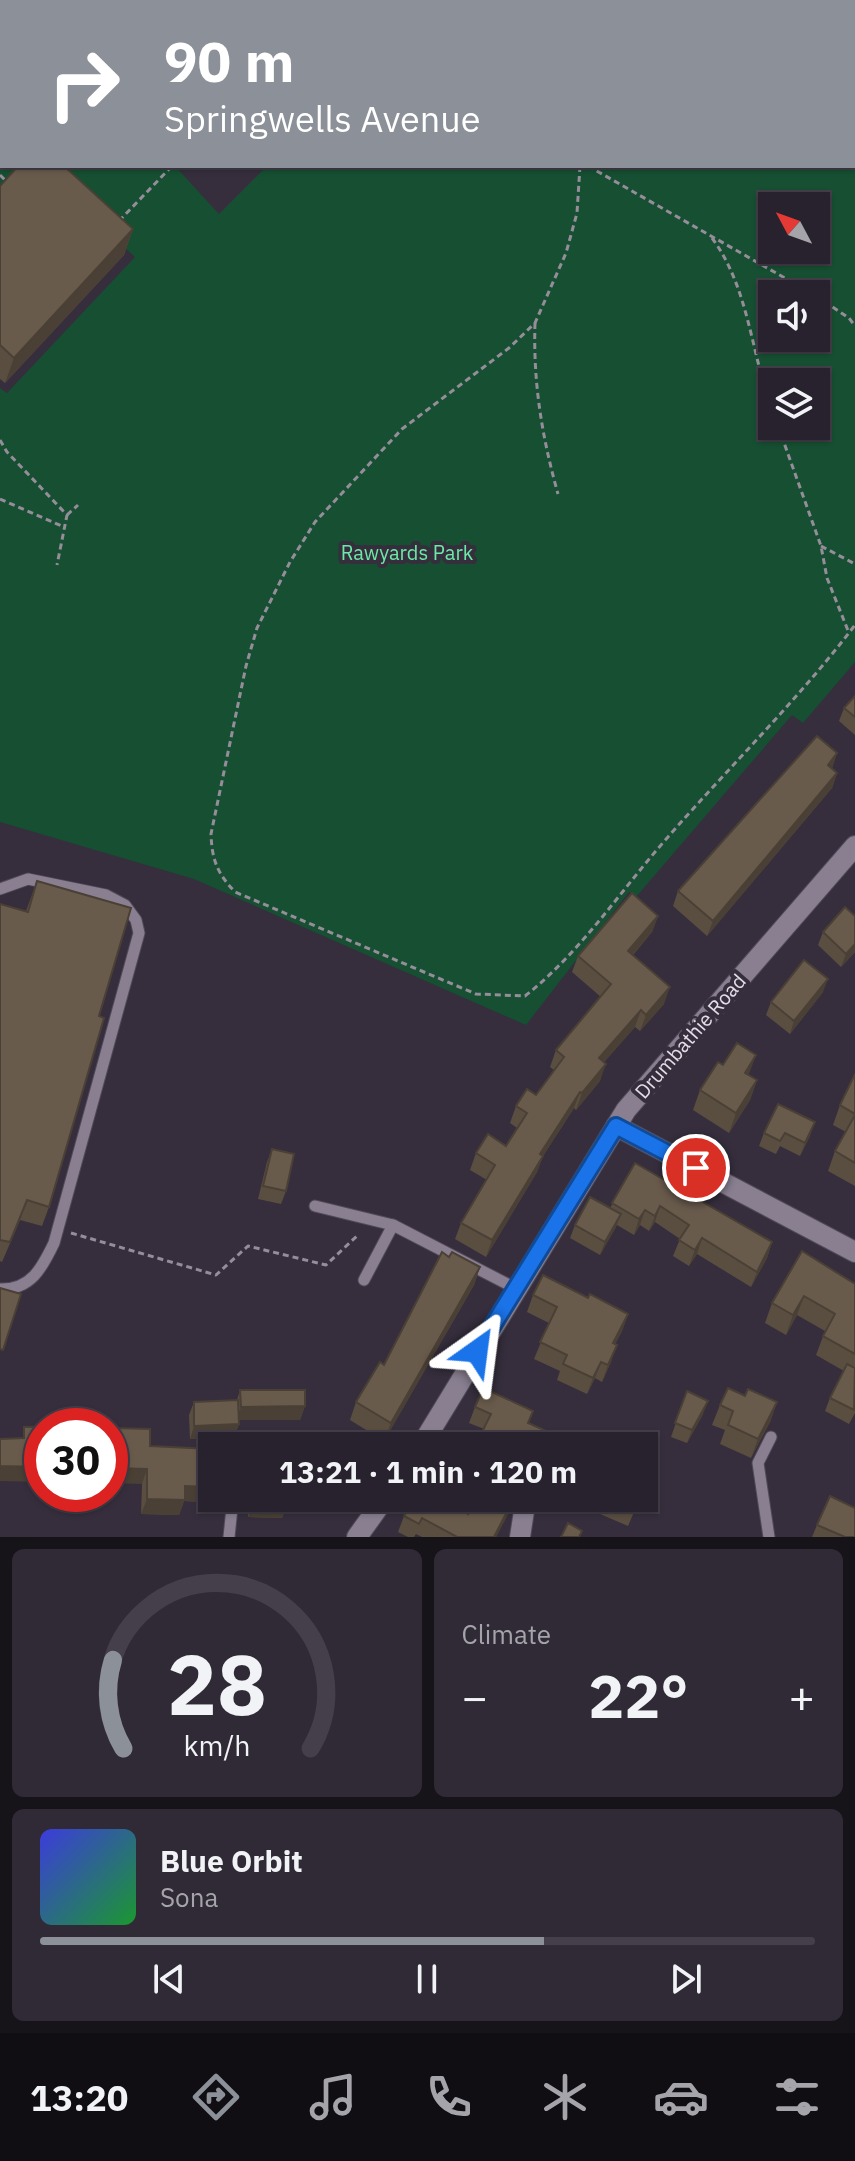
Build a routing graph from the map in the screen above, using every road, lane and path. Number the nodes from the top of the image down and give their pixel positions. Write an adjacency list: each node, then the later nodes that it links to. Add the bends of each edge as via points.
1 (170, 168): 6 (path)
2 (580, 168): 10 (path, via 577,213 566,253)
3 (591, 168): 7 (path)
4 (0, 175): 5 (path, via 9,184)
5 (0, 193)
6 (113, 226)
7 (710, 236): 8 (path); 12 (path, via 739,289)
8 (788, 280)
9 (830, 305): 11 (path)
10 (535, 323): 15 (path, via 537,410); 24 (path, via 402,429 315,522 290,562 257,628 211,834 212,859 235,892 476,994 525,996 568,960 667,837)
11 (855, 326)
12 (761, 368)
13 (0, 440): 18 (path)
14 (783, 440): 20 (path)
15 (558, 494)
16 (0, 499): 19 (path)
17 (78, 505): 18 (path)
18 (67, 515): 19 (path)
19 (64, 527): 22 (path)
20 (821, 546): 21 (path); 24 (path, via 827,578)
21 (855, 564)
22 (57, 565)
23 (855, 625): 24 (path)
24 (849, 633)
25 (855, 846): 27 (street, Drumbathie Road)
26 (0, 889): 35 (lane, via 28,879 106,895 125,905 139,933 54,1243 31,1280 18,1288)
27 (616, 1126): 32 (street); 34 (street, Drumbathie Road)
28 (315, 1206): 29 (lane)
29 (374, 1221): 30 (lane); 31 (path, via 326,1265 248,1246 216,1275)
30 (393, 1225): 33 (lane); 34 (lane)
31 (90, 1239)
32 (855, 1252)
33 (364, 1280)
34 (515, 1288): 36 (street, Drumbathie Road)
35 (0, 1289)
36 (429, 1432)
37 (771, 1437): 44 (lane, via 758,1463)
38 (232, 1512): 41 (lane)
39 (375, 1512): 42 (street)
40 (524, 1512): 43 (street)
41 (229, 1537)
42 (357, 1537)
43 (520, 1537)
44 (769, 1537)

